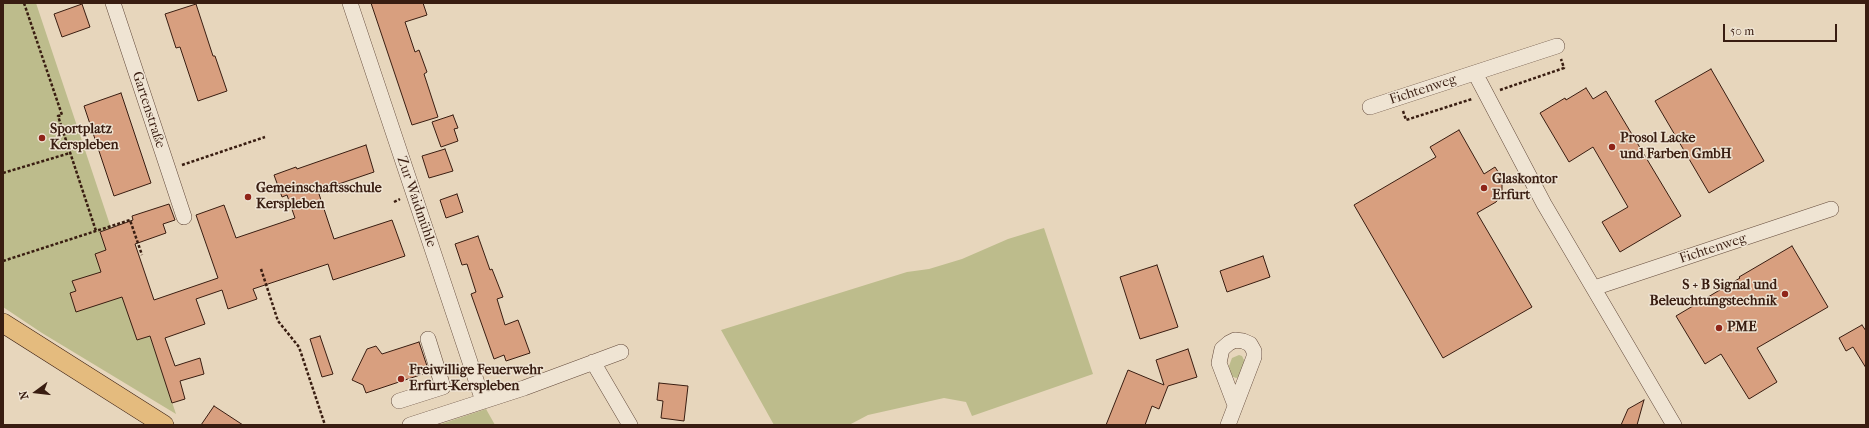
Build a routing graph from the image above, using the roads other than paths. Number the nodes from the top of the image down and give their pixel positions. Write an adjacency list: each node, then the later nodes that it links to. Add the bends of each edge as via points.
1 (113, 3): 7 (street, Gartenstraße)
2 (350, 3): 15 (street, Zur Waidmühle)
3 (1556, 46): 4 (street, Fichtenweg)
4 (1475, 73): 5 (street, Fichtenweg); 8 (street, Fichtenweg, via 1544,204)
5 (1370, 107)
6 (1831, 209): 8 (street, Fichtenweg)
7 (184, 217)
8 (1594, 288): 22 (street, Fichtenweg)
9 (3, 323): 18 (main road)
10 (428, 339): 13 (street, via 444,387)
11 (621, 352): 12 (street)
12 (593, 362): 15 (street); 20 (street)
13 (417, 395): 14 (street); 17 (street)
14 (399, 401)
15 (483, 401): 17 (street)
16 (1235, 405): 21 (street)
17 (425, 420): 19 (street)
18 (164, 425)
19 (410, 425)
20 (630, 425)
21 (1228, 425)
22 (1674, 425)

